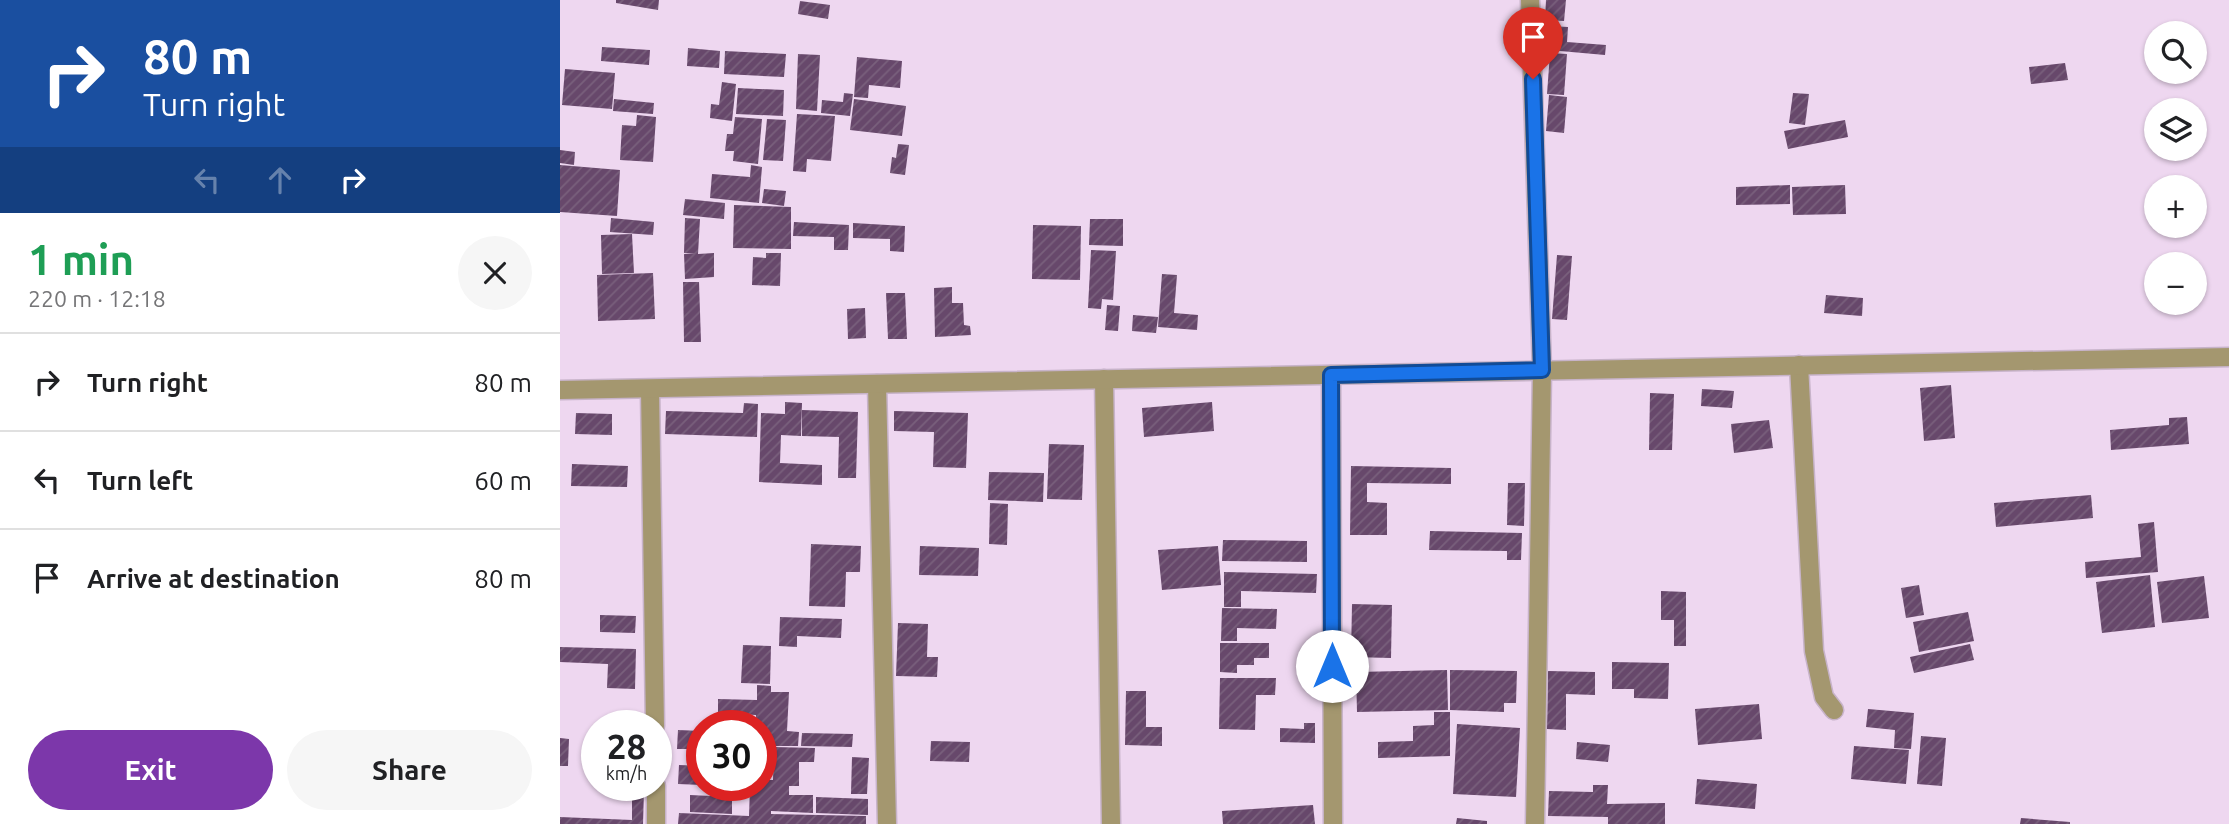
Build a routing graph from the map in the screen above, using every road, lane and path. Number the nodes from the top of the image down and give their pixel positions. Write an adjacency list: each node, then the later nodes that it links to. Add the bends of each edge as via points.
1 (1530, 0): 4 (street)
2 (2229, 357): 3 (street)
3 (1799, 365): 4 (street); 11 (street, via 1814,651 1824,697)
4 (1542, 370): 5 (street); 17 (street)
5 (1331, 375): 6 (street); 16 (street)
6 (1104, 379): 7 (street); 15 (street)
7 (877, 384): 8 (street); 14 (street)
8 (650, 389): 9 (street); 10 (street)
9 (560, 390)
10 (655, 710)
11 (1834, 710)
12 (656, 801): 13 (street)
13 (656, 824)
14 (887, 824)
15 (1111, 824)
16 (1333, 824)
17 (1535, 824)

